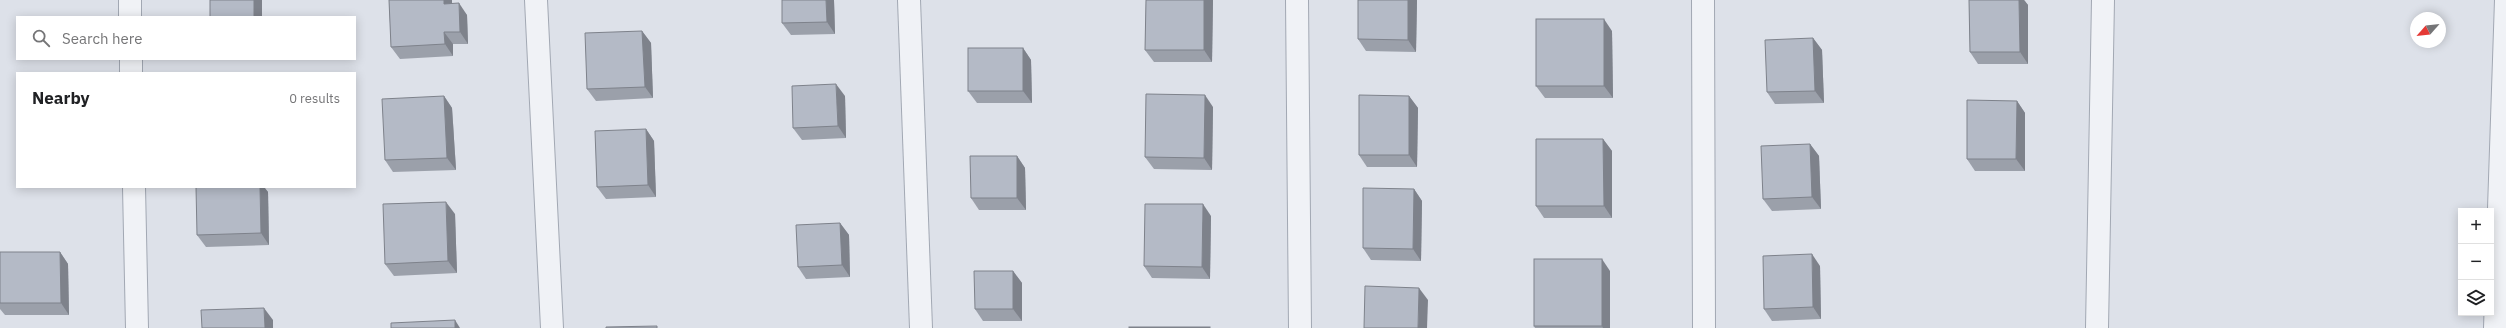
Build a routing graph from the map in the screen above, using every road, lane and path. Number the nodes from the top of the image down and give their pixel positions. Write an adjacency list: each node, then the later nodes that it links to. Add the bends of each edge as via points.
1 (130, 0): 8 (street)
2 (536, 0): 13 (street)
3 (909, 0): 14 (street)
4 (1296, 0): 15 (street)
5 (1703, 0): 16 (street)
6 (2103, 0): 17 (street)
7 (2506, 0): 18 (street)
8 (130, 16)
9 (131, 60): 10 (street)
10 (131, 72)
11 (134, 188): 12 (street)
12 (137, 328)
13 (552, 328)
14 (921, 328)
15 (1300, 328)
16 (1704, 328)
17 (2097, 328)
18 (2495, 328)

